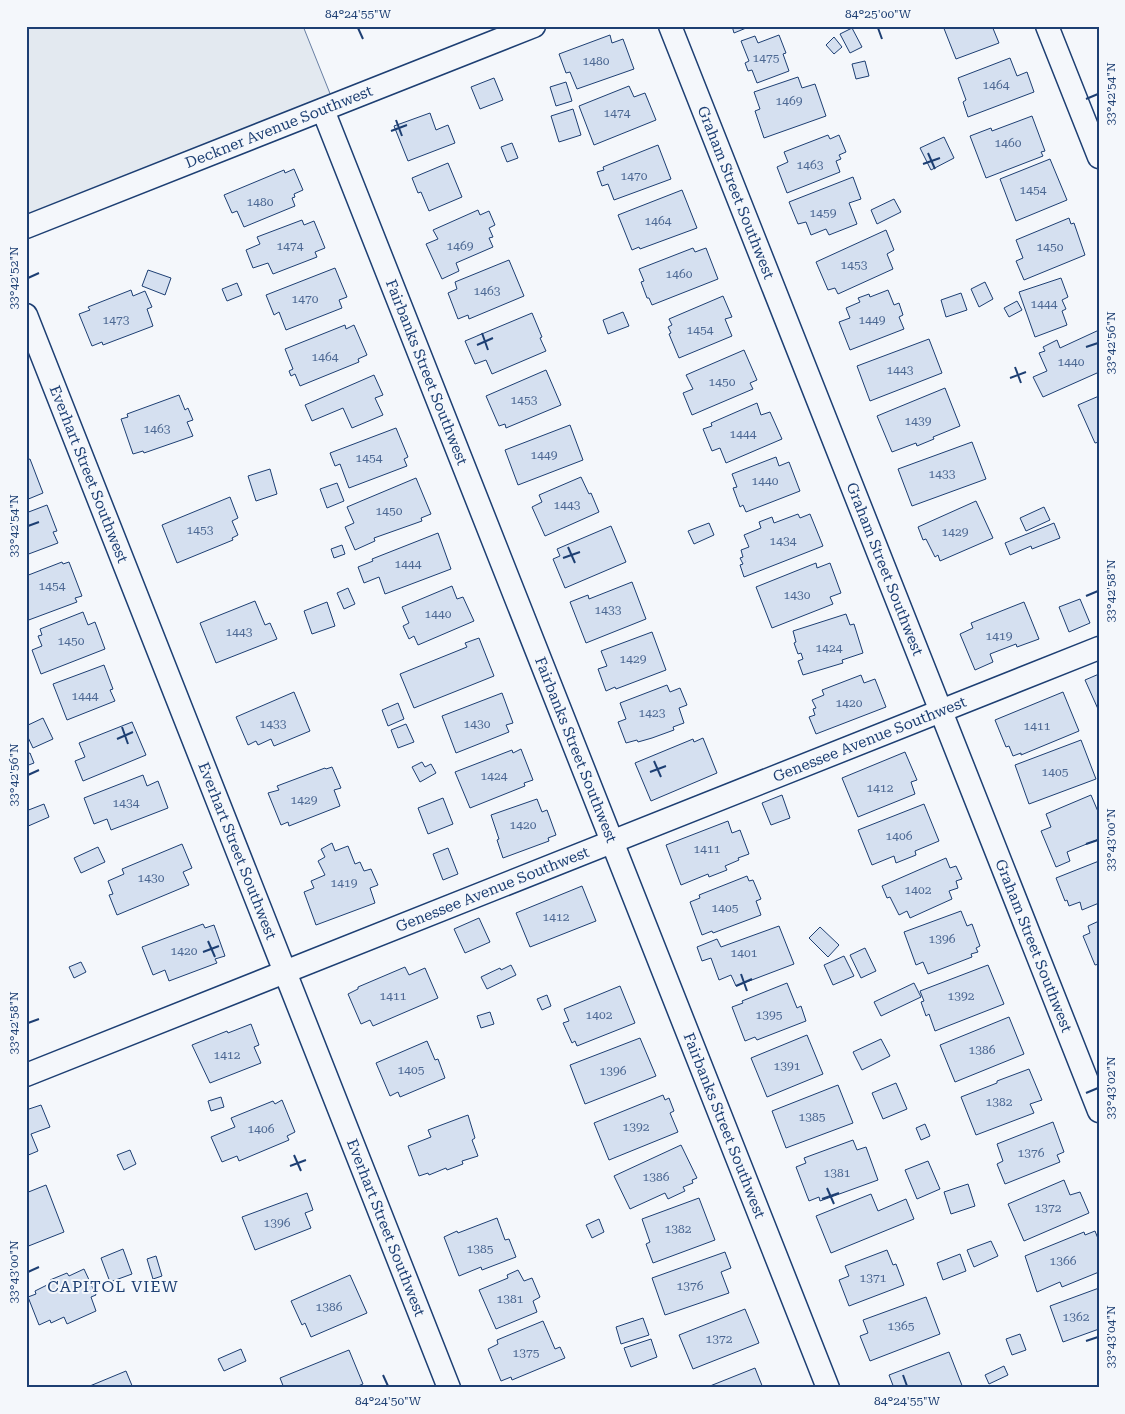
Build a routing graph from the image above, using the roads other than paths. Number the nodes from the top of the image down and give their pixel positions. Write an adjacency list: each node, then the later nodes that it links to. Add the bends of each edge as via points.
1 (534, 26): 4 (street, Deckner Avenue Southwest)
2 (670, 26): 9 (street, Graham Street Southwest)
3 (1047, 26): 5 (street)
4 (323, 110): 6 (street, Deckner Avenue Southwest); 10 (street, Fairbanks Street Southwest)
5 (1099, 157)
6 (26, 227)
7 (26, 315): 11 (street, Everhart Street Southwest)
8 (1099, 648): 9 (street, Genessee Avenue Southwest)
9 (940, 711): 10 (street, Genessee Avenue Southwest); 13 (street, Graham Street Southwest)
10 (612, 842): 11 (street, Genessee Avenue Southwest); 15 (street, Fairbanks Street Southwest)
11 (286, 972): 12 (street, Genessee Avenue Southwest); 14 (street, Everhart Street Southwest)
12 (26, 1075)
13 (1099, 1111)
14 (449, 1388)
15 (828, 1388)

